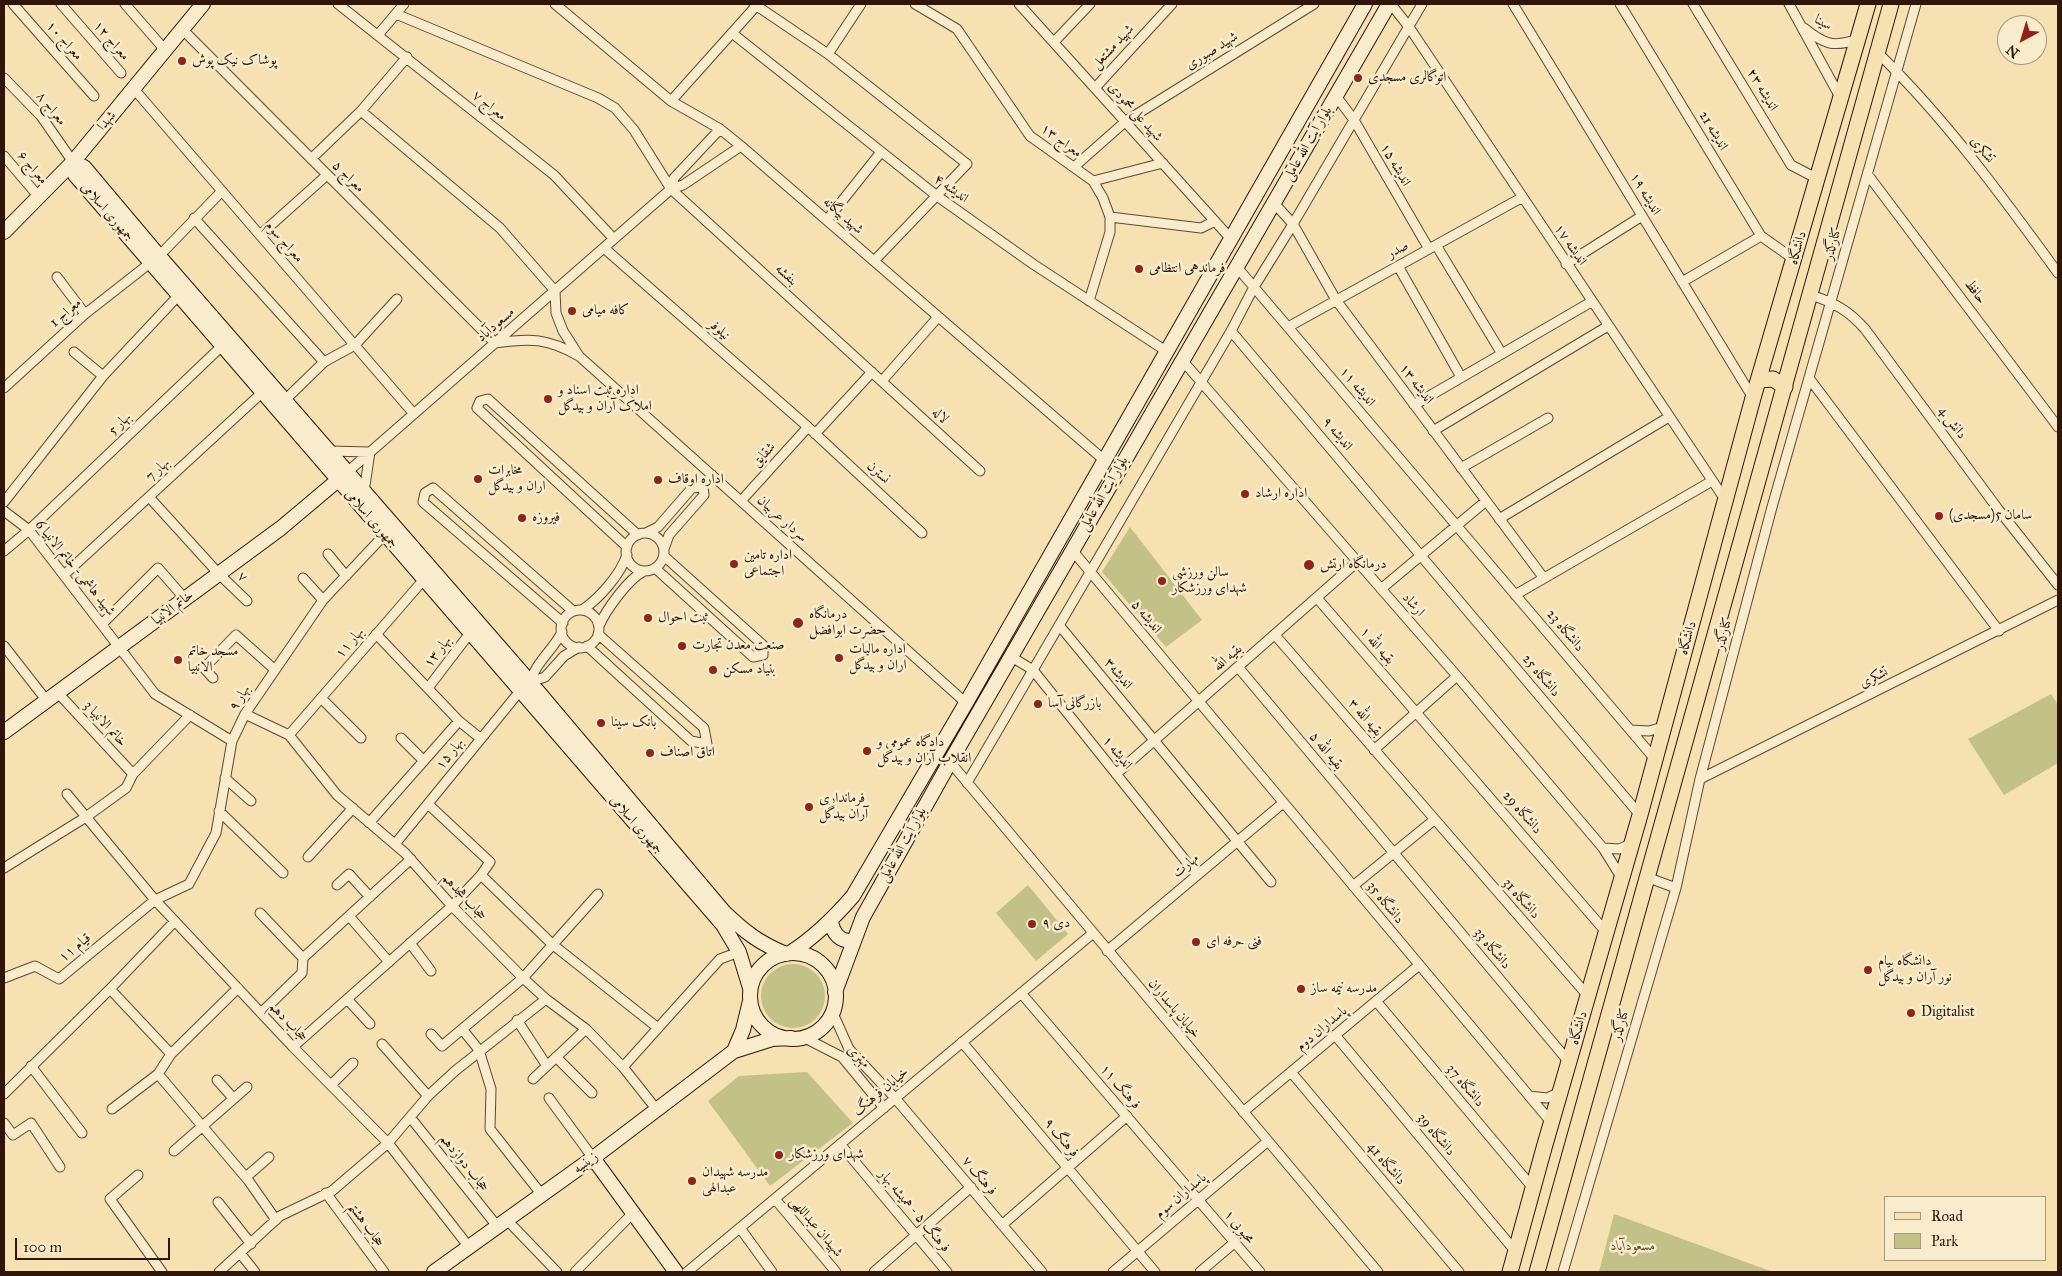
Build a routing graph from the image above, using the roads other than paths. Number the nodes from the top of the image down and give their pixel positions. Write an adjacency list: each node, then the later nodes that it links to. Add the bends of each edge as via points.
1 (12, 4): 42 (street, معراج ۱۰)
2 (61, 4): 38 (street, معراج ۱۲)
3 (125, 4): 33 (street)
4 (203, 4): 28 (main road, شهدا)
5 (338, 4): 30 (street, معراج ۷)
6 (404, 4): 25 (street)
7 (556, 4): 45 (street, شهید بیگانه)
8 (755, 4): 29 (street); 35 (street)
9 (861, 4): 35 (street)
10 (915, 4): 56 (street, معراج ۱۳, via 957,29 1030,136)
11 (1019, 4): 32 (street, شهید علی محمودی)
12 (1090, 4): 32 (street)
13 (1172, 4): 41 (street, شهید مشتعل)
14 (1314, 4): 48 (street, شهید صبوری)
15 (1365, 4): 77 (main road, بلوار آیت‌ الله عاملی)
16 (1390, 4): 26 (street, اندیشه ۱۷); 43 (main road, بلوار آیت‌ الله عاملی)
17 (1422, 4): 26 (street)
18 (1513, 4): 67 (street, اندیشه ۱۹)
19 (1620, 4): 75 (street, اندیشه 21)
20 (1693, 4): 59 (street, اندیشه ۲۳, via 1791,165)
21 (1789, 4): 27 (street, سینا)
22 (1868, 4): 31 (main road, دانشگاه)
23 (1891, 4): 34 (main road, دانشگاه)
24 (1916, 4): 37 (street, کنارگذر)
25 (396, 14): 30 (street); 61 (street, بنفشه, via 615,108 634,130)
26 (1409, 26): 47 (street); 65 (street, اندیشه ۱۷)
27 (1801, 27): 31 (street, سینا, via 1820,40 1841,45); 44 (street)
28 (182, 29): 33 (main road, شهدا); 53 (street, معراج ۵)
29 (732, 33): 45 (street); 51 (street, اندیشه ۴)
30 (378, 35): 36 (street, معراج ۷)
31 (1858, 39): 44 (main road, دانشگاه)
32 (1054, 42): 41 (street, شهید علی محمودی)
33 (165, 50): 40 (main road, شهدا)
34 (1877, 52): 37 (street, تشکری); 91 (main road, دانشگاه)
35 (828, 54): 63 (street, via 967,164)
36 (407, 57): 46 (street); 76 (street, معراج ۷, via 554,175)
37 (1897, 72): 58 (street, کنارگذر); 86 (street, تشکری, via 1940,119)
38 (121, 73)
39 (4, 78): 54 (street, معراج ۸, via 42,116)
40 (134, 88): 54 (main road, شهدا); 62 (street, معراج سوم)
41 (1095, 88): 48 (street, شهید علی محمودی)
42 (94, 96)
43 (1336, 96): 47 (street, اندیشه ۱۵); 66 (main road, بلوار آیت‌ الله عاملی)
44 (1840, 97): 59 (main road, دانشگاه)
45 (672, 101): 49 (street, شهید بیگانه)
46 (361, 111): 53 (street); 90 (street, via 500,228)
47 (1354, 120): 72 (street); 78 (street, اندیشه ۱۵)
48 (1126, 121): 55 (street, شهید علی محمودی); 56 (street, شهید صبوری)
49 (720, 129): 50 (street, شهید بیگانه); 61 (street, مسعودآباد, via 674,178)
50 (741, 146): 61 (street, مسعودآباد, via 683,186); 70 (street, شهید بیگانه)
51 (881, 152): 63 (street, اندیشه ۴); 70 (street)
52 (4, 156): 64 (street, معراج ۶)
53 (311, 159): 57 (street, معراج ۵)
54 (73, 162): 64 (main road, شهدا); 80 (main road, جمهوری اسلامی, via 75,175)
55 (1163, 163): 60 (street); 71 (street, شهید علی محمودی)
56 (1074, 167): 60 (street, معراج ۱۳)
57 (327, 175): 74 (street); 104 (street, معراج ۵)
58 (1868, 175): 96 (street, کنارگذر); 130 (street, حافظ)
59 (1818, 179): 82 (main road, دانشگاه)
60 (1093, 180): 68 (street, معراج ۱۳)
61 (671, 190): 76 (street, مسعودآباد); 114 (street, بنفشه)
62 (222, 191): 69 (street, معراج 1); 74 (street, معراج سوم)
63 (937, 196): 81 (street); 94 (street, اندیشه ۴)
64 (39, 197): 73 (main road, شهدا)
65 (1521, 198): 78 (street, صدر); 83 (street, اندیشه ۱۷)
66 (1274, 203): 72 (street, اندیشه ۱۳); 84 (main road, بلوار آیت‌ الله عاملی)
67 (1642, 216): 83 (street); 88 (street, اندیشه ۱۹)
68 (1110, 217): 71 (street, via 1201,228); 94 (street, معراج ۱۳, via 1110,232)
69 (194, 218): 80 (street, معراج 1); 113 (street)
70 (827, 220): 81 (street, شهید بیگانه)
71 (1215, 221): 77 (street, شهید علی محمودی)
72 (1293, 224): 89 (street); 95 (street, اندیشه ۱۳)
73 (4, 232)
74 (260, 234): 105 (street, معراج سوم)
75 (1761, 236): 82 (street, اندیشه 21); 88 (street)
76 (614, 239): 79 (street, مسعودآباد)
77 (1231, 239): 106 (main road, بلوار آیت‌ الله عاملی)
78 (1432, 247): 85 (street, صدر); 108 (street, اندیشه ۱۵)
79 (604, 248): 90 (street, مسعودآباد); 131 (street, نیلوفر)
80 (155, 260): 92 (main road, جمهوری اسلامی); 98 (street, معراج 1); 103 (main road, جمهوری اسلامی)
81 (874, 260): 99 (street, شهید بیگانه)
82 (1795, 260): 109 (main road, دانشگاه)
83 (1566, 264): 97 (street, اندیشه ۱۷)
84 (1236, 266): 89 (street, اندیشه ۱۱); 111 (main road, بلوار آیت‌ الله عاملی)
85 (1398, 266): 95 (street, صدر); 116 (street)
86 (2058, 273)
87 (57, 277): 98 (street)
88 (1682, 282): 124 (street, اندیشه ۱۹)
89 (1254, 287): 101 (street, اندیشه ۱۱); 102 (street)
90 (555, 291): 104 (street, مسعودآباد); 110 (street, via 556,313 563,332)
91 (1810, 295): 96 (street, دانش 4); 112 (main road, دانشگاه)
92 (178, 296): 103 (main road, جمهوری اسلامی); 115 (street)
93 (397, 299): 105 (street)
94 (1089, 300): 106 (street, اندیشه ۴)
95 (1336, 300): 101 (street, صدر); 126 (street, اندیشه ۱۳)
96 (1831, 301): 117 (street, کنارگذر); 171 (street, دانش 4, via 1851,314 1865,329)
97 (1591, 302): 100 (street, اندیشه ۱۷); 108 (street)
98 (84, 314): 122 (street, معراج 1)
99 (938, 317): 119 (street); 135 (street, شهید بیگانه)
100 (1608, 326): 128 (street, اندیشه ۱۷); 132 (street)
101 (1288, 327): 150 (street, اندیشه ۱۱)
102 (1231, 331): 120 (street); 160 (street, اندیشه ۹)
103 (226, 342): 123 (main road, جمهوری اسلامی); 151 (street, بهار 5)
104 (495, 343): 110 (street, via 524,339 556,343); 127 (street, مسعودآباد)
105 (355, 345): 113 (street); 127 (street, معراج سوم)
106 (1166, 351): 135 (main road, بلوار آیت‌ الله عاملی)
107 (74, 352): 115 (street)
108 (1502, 354): 116 (street)
109 (1766, 354): 112 (main road, via 1775,365); 118 (main road, دانشگاه)
110 (579, 356): 139 (street, سردار عربیان)
111 (1182, 360): 120 (street, ارشاد); 155 (main road, بلوار آیت‌ الله عاملی)
112 (1792, 361): 121 (main road, دانشگاه)
113 (324, 362): 125 (street)
114 (872, 372): 119 (street, بنفشه); 131 (street, شقایق)
115 (103, 376): 146 (street)
116 (1461, 377): 126 (street)
117 (1809, 378): 184 (street); 223 (street, کنارگذر)
118 (1759, 380): 121 (main road, via 1773,379); 124 (main road, دانشگاه)
119 (882, 381): 137 (street, لاله)
120 (1202, 382): 161 (street, ارشاد); 164 (street)
121 (1785, 387): 247 (main road, دانشگاه)
122 (4, 388)
123 (267, 389): 125 (main road, جمهوری اسلامی); 138 (main road, جمهوری اسلامی); 143 (street, بهار 7)
124 (1753, 398): 147 (main road, دانشگاه)
125 (285, 400): 133 (main road, جمهوری اسلامی)
126 (1414, 405): 132 (street, اندیشه ۱۳)
127 (414, 414): 134 (street, مسعودآباد)
128 (1670, 417): 140 (street, اندیشه ۱۷); 149 (street)
129 (1548, 418): 136 (street)
130 (2058, 427)
131 (811, 430): 145 (street, شقایق); 153 (street, نسترن)
132 (1433, 431): 136 (street, اندیشه ۱۳)
133 (328, 451): 134 (street); 138 (main road, جمهوری اسلامی)
134 (370, 452): 138 (street, مسعودآباد); 142 (street)
135 (1104, 460): 202 (main road, بلوار آیت‌ الله عاملی)
136 (1461, 468): 144 (street, اندیشه ۱۳)
137 (980, 471)
138 (343, 476): 142 (main road, جمهوری اسلامی); 152 (main road, جمهوری اسلامی); 165 (main road, خاتم الانبیا)
139 (712, 476): 141 (street); 145 (street, سردار عربیان)
140 (1712, 480): 147 (street, اندیشه ۱۷); 169 (street)
141 (703, 487): 154 (street, via 692,488 658,527); 158 (street, via 704,495 669,534)
142 (364, 492): 152 (main road, جمهوری اسلامی)
143 (149, 497): 165 (street, ۷); 166 (street, بهار 7)
144 (1486, 500): 149 (street, اندیشه ۱۳); 150 (street)
145 (741, 501): 202 (street, سردار عربیان)
146 (4, 502)
147 (1726, 502): 207 (main road, دانشگاه)
148 (4, 511): 151 (street, شهید هاشمی- خاتم الانبیا 6)
149 (1499, 519): 169 (street, اندیشه ۱۳)
150 (1457, 525): 160 (street); 173 (street, دانشگاه 23)
151 (29, 530): 156 (street, بهار 5); 166 (street, شهید هاشمی- خاتم الانبیا 6)
152 (389, 530): 167 (main road, جمهوری اسلامی); 168 (street, بهار ۹)
153 (922, 533)
154 (642, 534): 157 (street); 157 (street, via 488,399 480,401 477,408); 158 (street, via 658,538)
155 (1072, 550): 164 (street, اندیشه ۵); 191 (main road, بلوار آیت‌ الله عاملی)
156 (4, 551)
157 (627, 551): 163 (street, via 633,566); 179 (street, via 623,566 590,605)
158 (664, 552): 162 (street); 162 (street, via 763,645 763,654 754,657)
159 (328, 554): 168 (street)
160 (1421, 556): 172 (street); 231 (street, دانشگاه 25)
161 (1358, 562): 172 (street, ارشاد); 174 (street, بقیه الله)
162 (655, 568): 163 (street)
163 (644, 571): 183 (street, via 636,575 603,617)
164 (1090, 572): 181 (street); 201 (street, اندیشه ۵)
165 (219, 574): 175 (main road, خاتم الانبیا); 178 (street, ۷)
166 (64, 575): 180 (street, شهید هاشمی- خاتم الانبیا 6)
167 (428, 575): 185 (main road, جمهوری اسلامی); 186 (street, بهار ۱۱); 197 (main road, جمهوری اسلامی)
168 (346, 576): 176 (street, بهار ۹)
169 (1543, 577): 173 (street)
170 (303, 578): 176 (street)
171 (2058, 585)
172 (1381, 589): 195 (street, ارشاد)
173 (1516, 594): 208 (street, دانشگاه 23)
174 (1317, 598): 187 (street, بقیه الله); 203 (street, بقیه الله ۱)
175 (185, 599): 180 (street, via 158,568); 190 (main road, خاتم الانبیا)
176 (324, 600): 193 (street, بهار ۹)
177 (2058, 600): 184 (street, تشکری)
178 (247, 601)
179 (578, 611): 182 (street, via 568,614); 182 (street, via 433,488 425,493 423,502); 183 (street, via 593,615)
180 (102, 624): 190 (street, شهید هاشمی- خاتم الانبیا 6)
181 (1059, 626): 194 (street); 214 (street, اندیشه۳)
182 (562, 627): 189 (street, via 568,642); 197 (street, via 555,646 534,669)
183 (599, 630): 189 (street); 189 (street, via 704,728 707,744 692,742)
184 (1999, 631): 223 (street, تشکری)
185 (470, 633): 197 (main road, جمهوری اسلامی); 198 (street, بهار ۱۳)
186 (376, 634): 198 (street); 200 (street, بهار ۱۱)
187 (1274, 635): 192 (street, بقیه الله); 216 (street, بقیه الله ۳)
188 (4, 646): 199 (street, خاتم الانبیا 3)
189 (583, 647): 197 (street, via 564,656 544,677)
190 (120, 648): 199 (main road, خاتم الانبیا); 205 (street, شهید هاشمی- خاتم الانبیا 6, via 155,694)
191 (1010, 656): 194 (street, اندیشه ۱); 219 (main road, بلوار آیت‌ الله عاملی)
192 (1238, 667): 201 (street, بقیه الله); 239 (street, بقیه الله ۵)
193 (274, 669): 196 (street, via 236,635 204,668); 204 (street, بهار ۹)
194 (1033, 670): 221 (street, اندیشه ۱); 224 (street)
195 (1457, 676): 203 (street); 238 (street, ارشاد)
196 (213, 678)
197 (525, 687): 213 (street, بهار ۱۵); 266 (main road, جمهوری اسلامی, via 723,925); 267 (main road, جمهوری اسلامی, via 724,912 750,936)
198 (428, 688): 206 (street)
199 (52, 697): 209 (main road, خاتم الانبیا); 220 (street, خاتم الانبیا 3)
200 (320, 698): 210 (street, بهار ۱۱); 211 (street)
201 (1199, 702): 214 (street, بقیه الله); 227 (street, دانشگاه 35)
202 (966, 703): 259 (main road, بلوار آیت‌ الله عاملی, via 853,896)
203 (1416, 713): 216 (street); 260 (street, دانشگاه 29)
204 (245, 714): 210 (street, حجاب هجدهم); 215 (street, بهار ۹)
205 (190, 715): 215 (street, شهید هاشمی- خاتم الانبیا 6); 220 (street)
206 (459, 721): 213 (street); 218 (street)
207 (1663, 727): 208 (street, via 1649,731); 217 (main road, دانشگاه)
208 (1631, 730): 217 (street, دانشگاه 23)
209 (4, 732)
210 (289, 735): 229 (street, حجاب هجدهم, via 337,794)
211 (361, 738)
212 (401, 738): 218 (street)
213 (480, 738): 228 (street, بهار ۱۵)
214 (1155, 740): 221 (street, بقیه الله); 235 (street, اندیشه۳)
215 (232, 741): 222 (street, بهار ۹)
216 (1374, 750): 233 (street, بقیه الله ۳)
217 (1654, 758): 231 (main road, دانشگاه)
218 (424, 761): 234 (street)
219 (950, 762): 224 (street, خیابان پاسداران); 262 (main road, بلوار آیت‌ الله عاملی, via 863,917)
220 (133, 774): 232 (street, via 126,788)
221 (1116, 774): 245 (street, اندیشه ۱)
222 (225, 778): 226 (street); 230 (street, بهار ۹)
223 (1700, 779): 251 (street, کنارگذر)
224 (967, 784): 261 (street, خیابان پاسداران)
225 (67, 794): 232 (street, حجاب دهم)
226 (251, 801)
227 (1284, 803): 235 (street, مهارت); 250 (street, دانشگاه 35)
228 (428, 804): 236 (street, بهار ۱۵); 244 (street, via 490,862)
229 (353, 808): 234 (street, حجاب هجدهم); 240 (street)
230 (219, 811): 243 (street); 254 (street, بهار ۹, via 216,833 188,884)
231 (1640, 815): 237 (main road, دانشگاه)
232 (86, 816): 242 (street); 254 (street, حجاب دهم)
233 (1434, 820): 239 (street); 279 (street, دانشگاه 31)
234 (369, 823): 236 (street, حجاب هجدهم)
235 (1238, 842): 245 (street, مهارت); 248 (street, اندیشه۳)
236 (395, 844): 241 (street, حجاب هجدهم)
237 (1631, 844): 238 (street, via 1619,850); 246 (main road, دانشگاه)
238 (1602, 848): 246 (street, ارشاد)
239 (1393, 853): 250 (street); 300 (street, دانشگاه 33)
240 (308, 857)
241 (410, 859): 253 (street); 255 (street, حجاب هجدهم)
242 (4, 868)
243 (284, 873)
244 (482, 875): 255 (street); 264 (street)
245 (1197, 875): 265 (street, مهارت)
246 (1621, 877): 260 (main road, دانشگاه)
247 (1649, 878): 251 (street); 379 (main road, دانشگاه)
248 (1272, 882)
249 (337, 885): 253 (street, via 349,874)
250 (1353, 886): 270 (street, دانشگاه 35)
251 (1676, 888): 380 (street, کنارگذر)
252 (598, 894): 264 (street)
253 (370, 896): 257 (street)
254 (155, 900): 258 (street, حجاب دهم); 272 (street, قیام ۱۱, via 58,979 35,966)
255 (452, 906): 263 (street); 273 (street, حجاب هجدهم)
256 (260, 913): 268 (street)
257 (349, 916): 268 (street); 269 (street)
258 (175, 921): 274 (street, حجاب دهم); 275 (street)
259 (831, 921): 262 (main road, via 837,937); 267 (main road, بلوار آیت‌ الله عاملی)
260 (1606, 932): 279 (main road, دانشگاه)
261 (1092, 934): 265 (street, خیابان پاسداران); 277 (street, خیابان فرهنگ)
262 (854, 940): 276 (main road, بلوار آیت‌ الله عاملی)
263 (410, 943): 269 (street); 271 (street)
264 (552, 944): 273 (street); 287 (street)
265 (1107, 951): 322 (street, خیابان پاسداران)
266 (739, 952): 278 (main road, جمهوری اسلامی); 287 (street, via 720,959)
267 (788, 953): 276 (main road, via 805,954 817,960 826,969); 278 (main road, via 763,964 754,977)
268 (303, 958): 284 (street, via 302,973)
269 (388, 962): 280 (street)
270 (1418, 966): 282 (street, پاسداران دوم); 315 (street, دانشگاه 35)
271 (431, 971)
272 (4, 978)
273 (523, 978): 281 (street, حجاب هجدهم); 288 (street)
274 (238, 988): 284 (street, حجاب دهم); 298 (street)
275 (110, 989): 298 (street); 302 (street)
276 (835, 992): 283 (main road)
277 (1021, 993): 293 (street, خیابان فرهنگ); 323 (street, فرهنگ ۱۱)
278 (750, 994): 292 (main road, via 760,1023 774,1034); 297 (main road, زینبیه, via 743,1030)
279 (1588, 996): 300 (main road, دانشگاه)
280 (347, 999): 286 (street); 295 (street)
281 (546, 999): 285 (street); 289 (street, حجاب هجدهم)
282 (1376, 1001): 291 (street, پاسداران دوم); 340 (street, دانشگاه 37)
283 (832, 1011): 292 (main road, via 823,1026); 318 (street, مهتری, via 849,1049)
284 (261, 1013): 295 (street, حجاب دهم)
285 (517, 1020): 296 (street); 303 (street)
286 (370, 1024)
287 (658, 1028): 304 (street)
288 (462, 1029): 290 (street, via 442,1046); 296 (street)
289 (586, 1029): 299 (street); 304 (street, حجاب هجدهم)
290 (431, 1034)
291 (1335, 1035): 305 (street, پاسداران دوم); 356 (street, دانشگاه 39)
292 (797, 1038): 297 (main road, زینبیه, via 772,1039); 319 (street, مهتری, via 842,1057)
293 (962, 1042): 318 (street, خیابان فرهنگ); 336 (street, فرهنگ ۹)
294 (382, 1044): 314 (street)
295 (293, 1047): 309 (street, حجاب دهم)
296 (479, 1050): 314 (street); 342 (street, via 491,1088 490,1129)
297 (734, 1050): 321 (main road, زینبیه)
298 (171, 1054): 306 (street)
299 (556, 1058): 303 (street); 312 (street)
300 (1569, 1062): 311 (main road, دانشگاه)
301 (353, 1063): 309 (street)
302 (31, 1066): 313 (street); 328 (street)
303 (547, 1066): 307 (street)
304 (623, 1067): 321 (street, حجاب هجدهم)
305 (1291, 1072): 322 (street, پاسداران دوم); 377 (street, دانشگاه 41)
306 (158, 1074): 320 (street); 327 (street)
307 (533, 1079)
308 (216, 1080): 316 (street)
309 (331, 1085): 330 (street, حجاب دهم)
310 (246, 1087): 316 (street)
311 (1560, 1092): 315 (street, via 1547,1098); 325 (main road, دانشگاه)
312 (592, 1093)
313 (4, 1094)
314 (428, 1096): 324 (street)
315 (1528, 1096): 325 (street, دانشگاه 35)
316 (232, 1098): 327 (street)
317 (548, 1098): 334 (street)
318 (896, 1098): 319 (street, خیابان فرهنگ); 339 (street, فرهنگ ۷)
319 (884, 1108): 331 (street, خیابان فرهنگ)
320 (112, 1109)
321 (657, 1110): 334 (main road, زینبیه)
322 (1243, 1112): 329 (street, خیابان پاسداران)
323 (1127, 1116): 336 (street); 344 (street, فرهنگ ۱۱)
324 (410, 1118): 330 (street); 348 (street, حجاب دوازدهم)
325 (1551, 1122): 340 (main road, دانشگاه)
326 (4, 1123): 335 (street, via 13,1135 31,1123)
327 (202, 1126): 332 (street); 338 (street)
328 (82, 1133)
329 (1268, 1141): 344 (street, پاسداران سوم); 376 (street, خیابان پاسداران)
330 (388, 1143): 341 (street); 354 (street, حجاب دهم)
331 (840, 1144): 343 (street, خیابان فرهنگ); 351 (street, فرهنگ ۵ - همیشه بهار)
332 (174, 1151)
333 (269, 1157): 338 (street, via 246,1177)
334 (593, 1158): 342 (main road, زینبیه); 346 (main road)
335 (60, 1167)
336 (1068, 1168): 349 (street); 355 (street, فرهنگ ۹)
337 (138, 1175): 358 (street, via 110,1199)
338 (248, 1180): 347 (street)
339 (971, 1187): 349 (street, فرهنگ ۷); 351 (street)
340 (1533, 1188): 356 (main road, دانشگاه)
341 (326, 1193): 347 (street); 361 (street, حجاب هشتم)
342 (542, 1195): 348 (main road, زینبیه)
343 (775, 1199): 350 (street, خیابان فرهنگ); 368 (street, شهیدان عبداللهی)
344 (1198, 1200): 352 (street, محبوبی ۱); 355 (street, پاسداران سوم)
345 (218, 1202): 353 (street)
346 (634, 1212): 364 (street); 365 (main road)
347 (276, 1220): 353 (street)
348 (502, 1223): 354 (main road, زینبیه); 363 (street, حجاب دوازدهم)
349 (1002, 1225): 371 (street, فرهنگ ۷)
350 (740, 1228): 366 (street, خیابان فرهنگ); 367 (street)
351 (917, 1236): 369 (street); 370 (street, فرهنگ ۵ - همیشه بهار)
352 (1234, 1243): 374 (street); 375 (street, محبوبی ۱)
353 (251, 1244): 357 (street)
354 (469, 1247): 362 (main road, زینبیه)
355 (1138, 1251): 372 (street, پاسداران سوم); 373 (street, فرهنگ ۹)
356 (1516, 1252): 378 (main road, دانشگاه)
357 (240, 1253): 359 (street); 360 (street)
358 (162, 1272)
359 (219, 1272)
360 (255, 1272)
361 (384, 1272)
362 (434, 1272)
363 (557, 1272)
364 (575, 1272)
365 (676, 1272)
366 (687, 1272)
367 (772, 1272)
368 (836, 1272)
369 (874, 1272)
370 (947, 1272)
371 (1042, 1272)
372 (1113, 1272)
373 (1156, 1272)
374 (1200, 1272)
375 (1260, 1272)
376 (1378, 1272)
377 (1459, 1272)
378 (1510, 1272)
379 (1537, 1272)
380 (1563, 1272)

